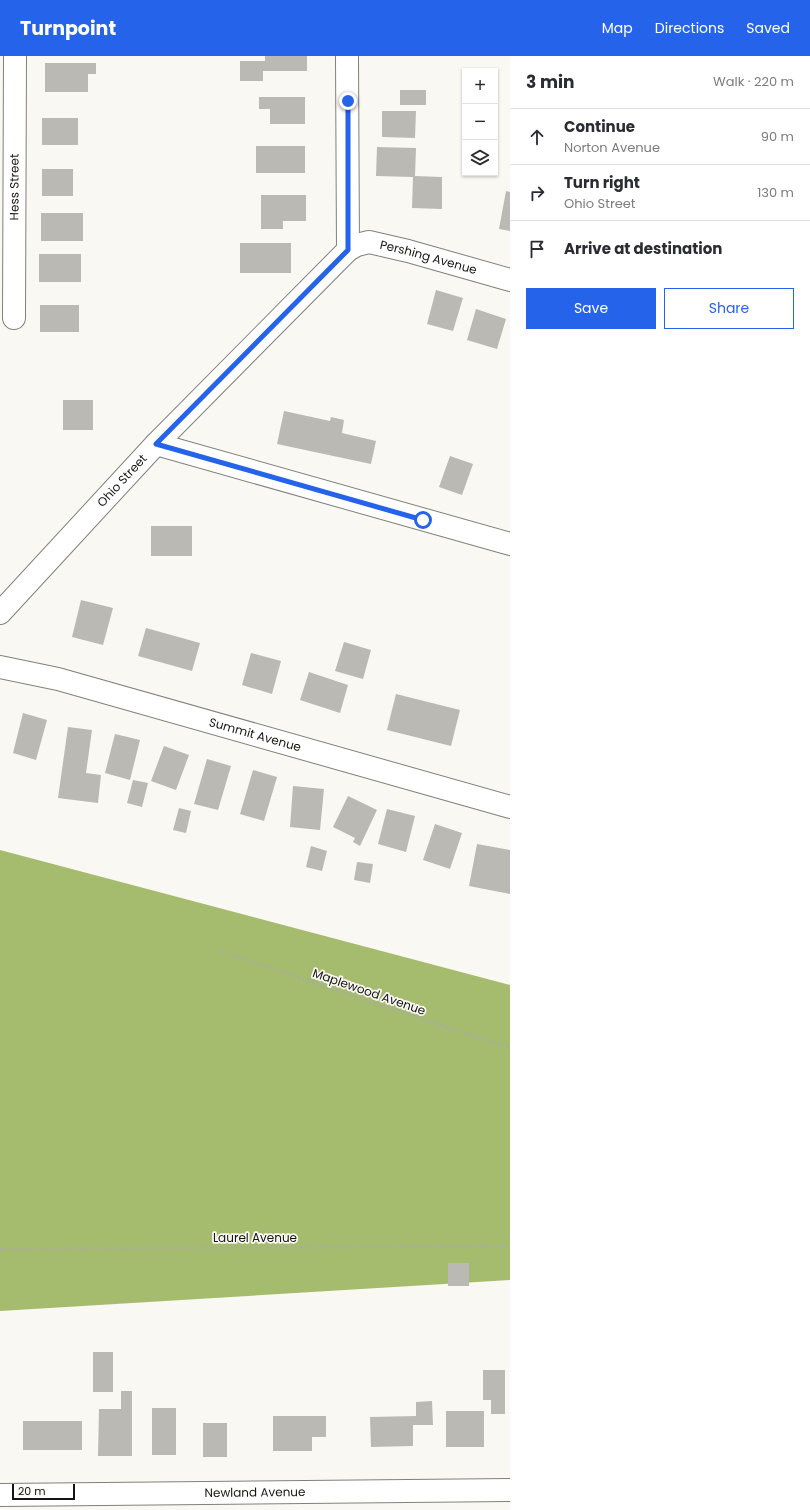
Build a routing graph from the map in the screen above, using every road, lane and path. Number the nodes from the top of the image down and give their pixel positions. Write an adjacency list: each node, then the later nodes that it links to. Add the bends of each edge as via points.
1 (15, 56): 5 (street, Hess Street)
2 (347, 56): 3 (street)
3 (348, 250): 4 (street, Pershing Avenue, via 357,244 369,242); 6 (street, Ohio Street)
4 (510, 280)
5 (14, 318)
6 (156, 444): 7 (street); 8 (street, Ohio Street)
7 (510, 544)
8 (0, 613)
9 (0, 668): 10 (street, Summit Avenue, via 58,679)
10 (510, 807)
11 (222, 952): 12 (path, Maplewood Avenue, via 482,1040)
12 (510, 1047)
13 (510, 1246): 14 (path, Laurel Avenue)
14 (0, 1249)
15 (510, 1490): 16 (street, Newland Avenue)
16 (0, 1495)

